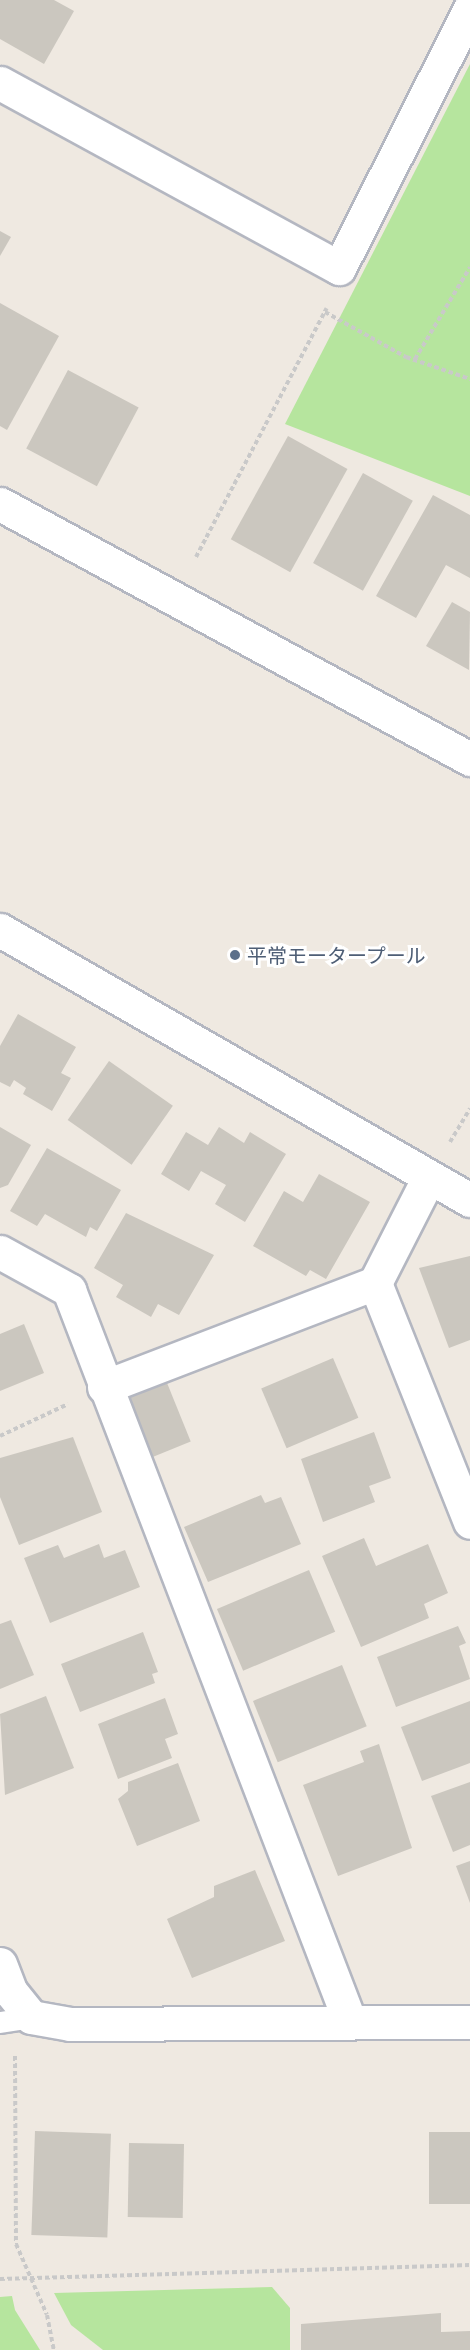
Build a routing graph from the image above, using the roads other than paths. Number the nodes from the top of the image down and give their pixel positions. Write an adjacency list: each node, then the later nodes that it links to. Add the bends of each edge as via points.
1 (470, 9): 2 (street, via 339,268)
2 (0, 83)
3 (0, 504): 4 (street)
4 (470, 759)
5 (0, 930): 6 (street)
6 (429, 1177): 7 (street); 9 (street)
7 (470, 1200)
8 (0, 1252): 10 (street, via 69,1290)
9 (375, 1283): 10 (street); 11 (street)
10 (104, 1387): 14 (street)
11 (470, 1522)
12 (0, 1964): 13 (street, via 11,1992)
13 (15, 2020): 14 (street, via 70,2024)
14 (350, 2022): 15 (street)
15 (470, 2022)

